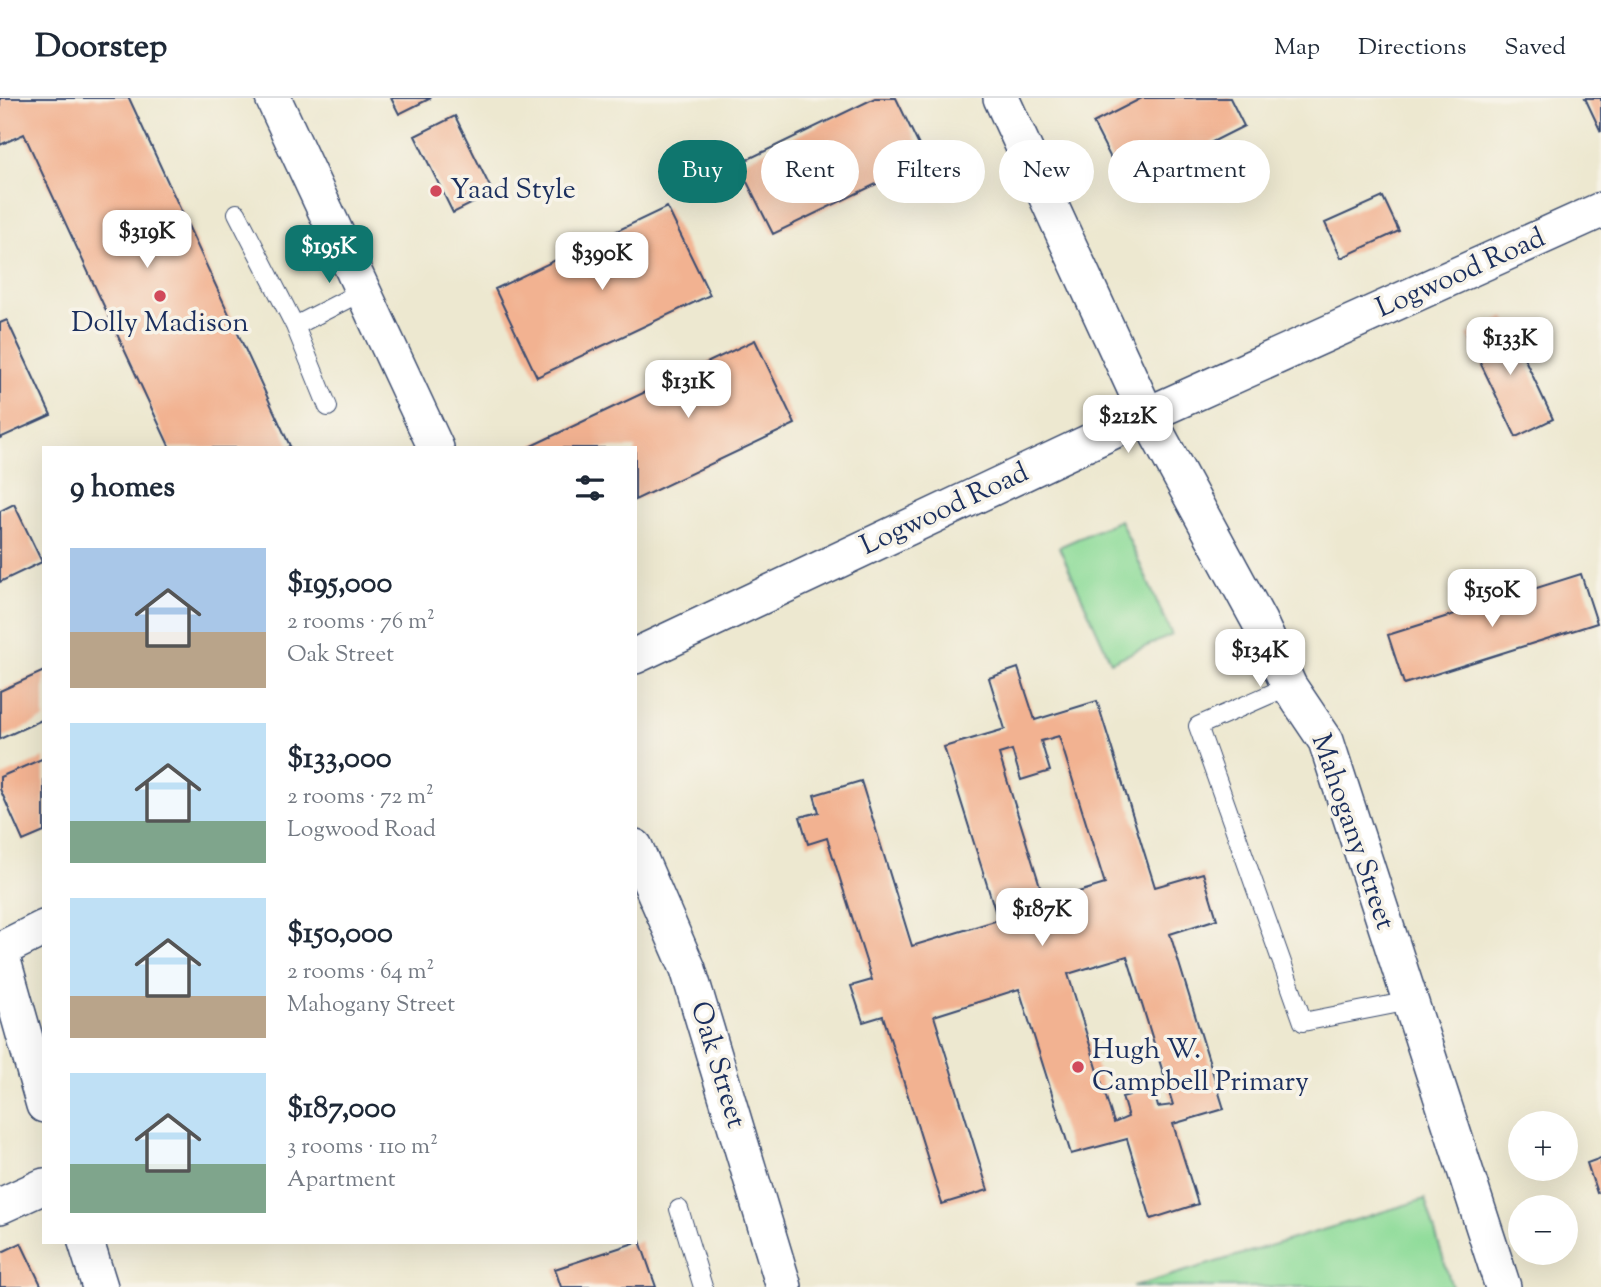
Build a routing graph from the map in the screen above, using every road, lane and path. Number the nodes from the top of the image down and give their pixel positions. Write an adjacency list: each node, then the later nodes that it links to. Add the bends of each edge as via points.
1 (273, 98): 5 (street)
2 (1001, 98): 8 (street, Mahogany Street)
3 (1601, 210): 8 (street, Logwood Road)
4 (237, 213): 6 (lane)
5 (363, 291): 6 (lane); 9 (street)
6 (295, 326): 7 (lane)
7 (328, 407)
8 (1147, 415): 10 (street, Logwood Road); 11 (street, Mahogany Street, via 1259,621)
9 (435, 446)
10 (637, 655)
11 (1289, 686): 15 (street, Mahogany Street, via 1326,741); 15 (lane, via 1198,726 1303,1022)
12 (637, 852): 21 (street, Oak Street, via 688,969)
13 (42, 929): 14 (street)
14 (0, 950): 16 (street)
15 (1410, 1001): 24 (street, Mahogany Street)
16 (42, 1098)
17 (42, 1187): 18 (street)
18 (0, 1206)
19 (679, 1209): 23 (lane)
20 (87, 1244): 22 (street)
21 (775, 1284)
22 (100, 1287)
23 (704, 1287)
24 (1503, 1287)

